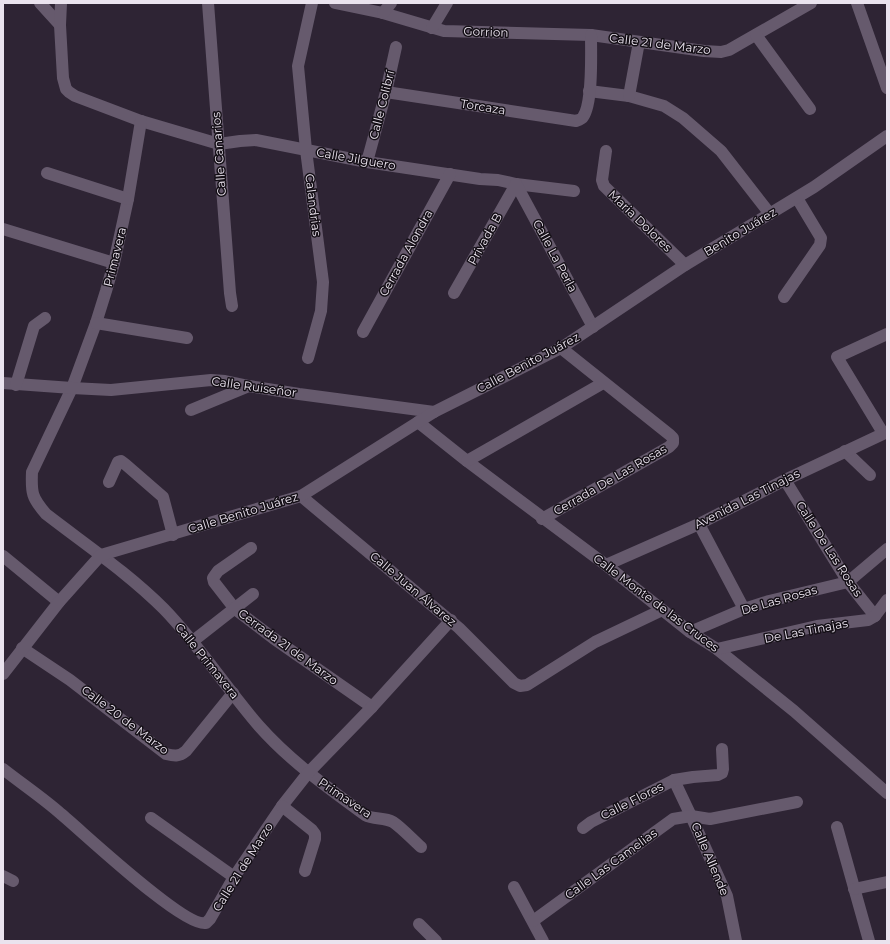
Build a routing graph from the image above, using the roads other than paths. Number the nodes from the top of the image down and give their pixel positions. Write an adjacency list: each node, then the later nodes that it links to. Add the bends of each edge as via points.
1 (40, 3): 11 (street)
2 (61, 3): 11 (street)
3 (208, 3): 24 (street, Calle Canarios)
4 (312, 3): 25 (street, Calandrias, via 298,66)
5 (335, 3): 10 (street, Gorrion)
6 (391, 3): 10 (street)
7 (447, 3): 12 (street)
8 (811, 3): 14 (street, Calle 21 de Marzo)
9 (856, 3): 17 (street)
10 (383, 14): 12 (street, Gorrion)
11 (60, 25): 22 (street, via 66,89 75,96)
12 (432, 28): 13 (street, Gorrion, via 444,31)
13 (592, 35): 15 (street, Calle 21 de Marzo); 18 (street)
14 (756, 35): 15 (street, Calle 21 de Marzo, via 721,52); 21 (street)
15 (638, 42): 20 (street)
16 (396, 46): 19 (street, Calle Colibrí)
17 (887, 88)
18 (589, 91): 19 (street, Torcaza, via 587,108 583,117 576,121); 20 (street)
19 (386, 92): 27 (street, Calle Colibrí)
20 (629, 96): 34 (street, via 664,106 683,118 721,151)
21 (810, 109)
22 (141, 121): 24 (street, Calle Jilguero); 33 (street, Primavera)
23 (887, 136): 32 (street, Benito Juárez)
24 (219, 144): 25 (street, Calle Jilguero, via 256,140); 40 (street, Calle Canarios)
25 (306, 150): 27 (street, Calle Jilguero); 48 (street, Calandrias, via 323,282 322,311)
26 (606, 151): 37 (street, Maria Dolores, via 602,180 604,186)
27 (367, 162): 29 (street, Calle Jilguero)
28 (47, 173): 33 (street)
29 (450, 174): 30 (street, Calle Jilguero); 44 (street, Cerrada Alondra)
30 (516, 184): 31 (street, Calle Jilguero); 38 (street, Privada B); 43 (street, Calle La Perla)
31 (574, 191)
32 (797, 198): 34 (street, Benito Juárez); 39 (street, via 821,238 820,245)
33 (128, 199): 36 (street, Primavera)
34 (770, 214): 37 (street, Benito Juárez)
35 (3, 229): 36 (street)
36 (114, 264): 42 (street, Primavera)
37 (685, 265): 43 (street, Benito Juárez)
38 (454, 293)
39 (784, 298)
40 (232, 306)
41 (45, 318): 51 (street, via 34,326)
42 (96, 322): 46 (street); 53 (street, Primavera)
43 (593, 327): 47 (street, Calle Benito Juárez)
44 (363, 332)
45 (887, 334): 57 (street, via 837,357)
46 (187, 338)
47 (561, 348): 50 (street, Cerrada De Las Rosas); 55 (street, Calle Benito Juárez)
48 (308, 358)
49 (3, 383): 51 (street, Calle Ruiseñor)
50 (603, 383): 59 (street); 64 (street, Cerrada De Las Rosas, via 670,435 673,443)
51 (16, 385): 53 (street, Calle Ruiseñor)
52 (249, 386): 53 (street, Calle Ruiseñor, via 211,380 111,390); 54 (street); 55 (street, Calle Ruiseñor)
53 (72, 388): 70 (street, Calle Primavera, via 36,460 31,486 35,502 46,514)
54 (191, 410)
55 (434, 412): 56 (street, Calle Benito Juárez)
56 (418, 422): 59 (street, Calle Monte de las Cruces); 63 (street, Calle Benito Juárez)
57 (885, 433): 58 (street, Avenida Las Tinajas)
58 (845, 451): 60 (street); 61 (street, Avenida Las Tinajas)
59 (466, 461): 64 (street, Calle Monte de las Cruces)
60 (870, 475)
61 (785, 480): 65 (street, Avenida Las Tinajas); 72 (street, Calle De Las Rosas)
62 (109, 482): 66 (street, via 118,462 125,464 163,497)
63 (301, 496): 66 (street, Calle Benito Juárez); 80 (street, Calle Juan Álvarez)
64 (542, 519): 71 (street, Calle Monte de las Cruces)
65 (699, 524): 71 (street, Avenida Las Tinajas); 77 (street)
66 (173, 535): 70 (street, Calle Benito Juárez)
67 (251, 548): 76 (street, Cerrada 21 de Marzo, via 218,571 213,578)
68 (887, 549): 72 (street)
69 (3, 556): 75 (street)
70 (101, 556): 75 (street, Calle Benito Juárez); 82 (street, Calle Primavera, via 136,583)
71 (606, 565): 78 (street, Calle Monte de las Cruces)
72 (848, 582): 77 (street, De Las Rosas, via 769,600); 79 (street, Calle De Las Rosas)
73 (253, 594): 76 (street)
74 (887, 600): 79 (street)
75 (60, 602): 83 (street, Calle Benito Juárez)
76 (235, 609): 82 (street); 87 (street, Cerrada 21 de Marzo)
77 (744, 609): 81 (street, De Las Rosas)
78 (662, 610): 80 (street, Calle Juan Álvarez, via 595,642 527,685 520,686); 81 (street, Calle Monte de las Cruces)
79 (875, 616): 84 (street, De Las Tinajas, via 868,620 817,626)
80 (451, 620): 87 (street, Calle 21 de Marzo)
81 (690, 632): 84 (street, Calle Monte de las Cruces)
82 (193, 641): 86 (street, Calle Primavera)
83 (22, 648): 85 (street, Calle Benito Juárez); 86 (street, Calle 20 de Marzo, via 70,680 166,754 177,756 186,752)
84 (717, 649): 92 (street, Calle Monte de las Cruces)
85 (3, 674)
86 (233, 693): 90 (street, Calle Primavera, via 259,726)
87 (372, 707): 90 (street, Calle 21 de Marzo)
88 (722, 749): 91 (street, via 722,773)
89 (3, 769): 101 (street, Calle 21 de Marzo, via 60,812 152,893 195,922 203,924 210,919)
90 (308, 773): 94 (street, Calle 21 de Marzo); 99 (street, Primavera, via 365,815 393,822)
91 (674, 780): 95 (street, Calle Allende); 97 (street, Calle Flores)
92 (884, 786)
93 (796, 802): 95 (street, Calle Las Camelias, via 710,819)
94 (282, 806): 100 (street, via 315,834 316,839); 101 (street, Calle 21 de Marzo)
95 (692, 816): 105 (street, Calle Las Camelias, via 673,819); 109 (street, Calle Allende, via 727,896)
96 (151, 818): 101 (street)
97 (587, 825)
98 (837, 827): 104 (street)
99 (421, 847)
100 (304, 871)
101 (234, 878)
102 (887, 882): 104 (street)
103 (514, 887): 105 (street)
104 (854, 889): 110 (street)
105 (533, 921): 107 (street)
106 (419, 924): 108 (street)
107 (539, 939)
108 (436, 941)
109 (736, 941)
110 (869, 941)

